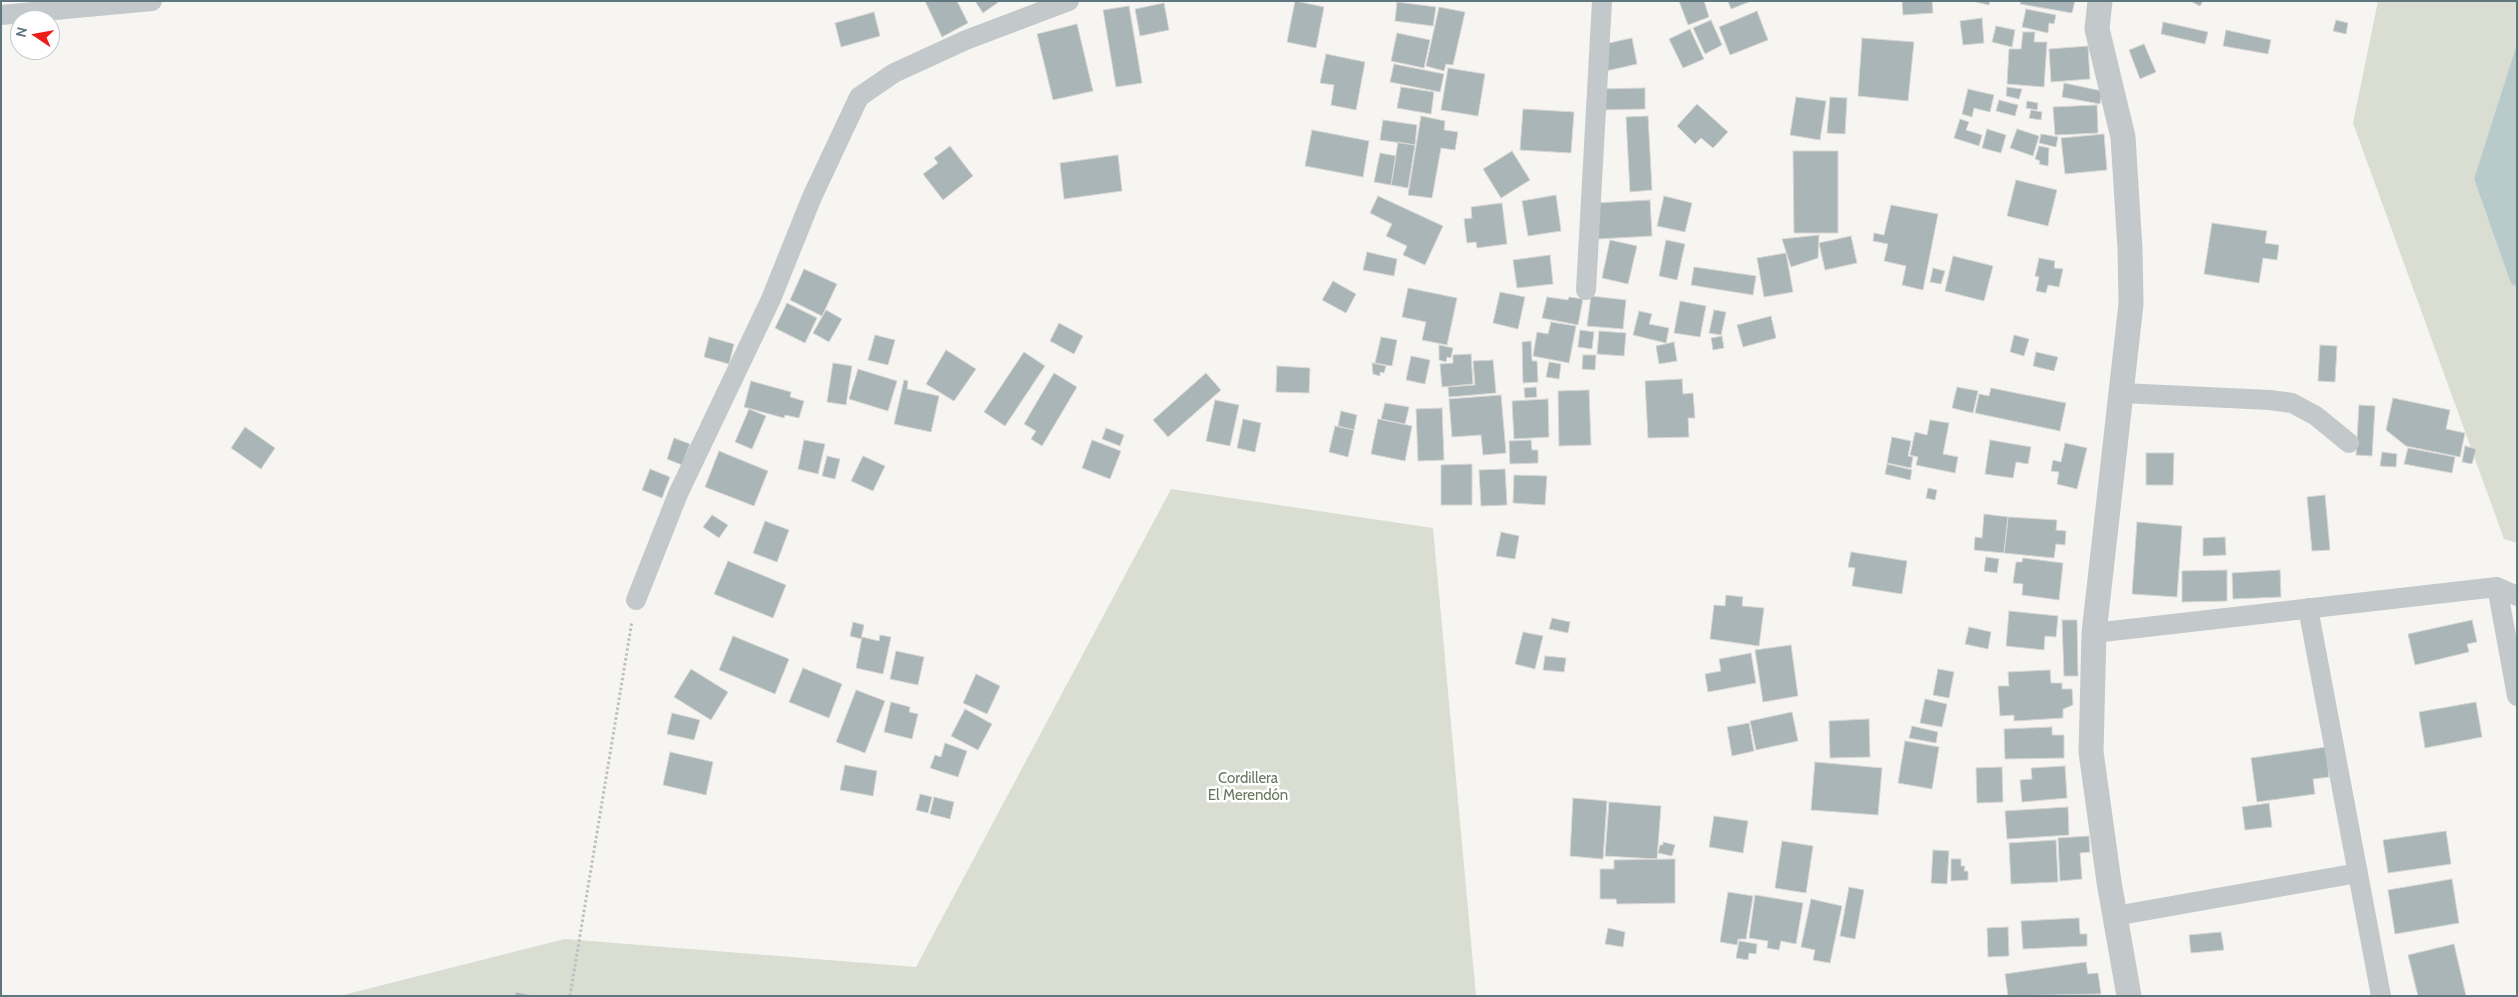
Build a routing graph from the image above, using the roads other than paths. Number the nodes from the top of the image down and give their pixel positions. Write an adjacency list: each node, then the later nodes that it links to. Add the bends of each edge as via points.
1 (152, 1): 5 (street)
2 (1070, 1): 11 (street, via 966,40 894,72 859,97 812,197 771,299 678,494)
3 (1602, 1): 6 (street)
4 (2100, 1): 7 (street, via 2097,29 2123,137 2130,249 2131,304)
5 (1, 15)
6 (1586, 290)
7 (2122, 393): 8 (street, via 2292,403 2316,416); 13 (street)
8 (2349, 443)
9 (2497, 587): 10 (street); 12 (street); 14 (street)
10 (2517, 596)
11 (636, 600)
12 (2308, 608): 13 (street); 15 (street)
13 (2094, 632): 16 (street, via 2091,752)
14 (2517, 696)
15 (2358, 873): 16 (street); 18 (street)
16 (2115, 916): 17 (street)
17 (2129, 996)
18 (2381, 996)

